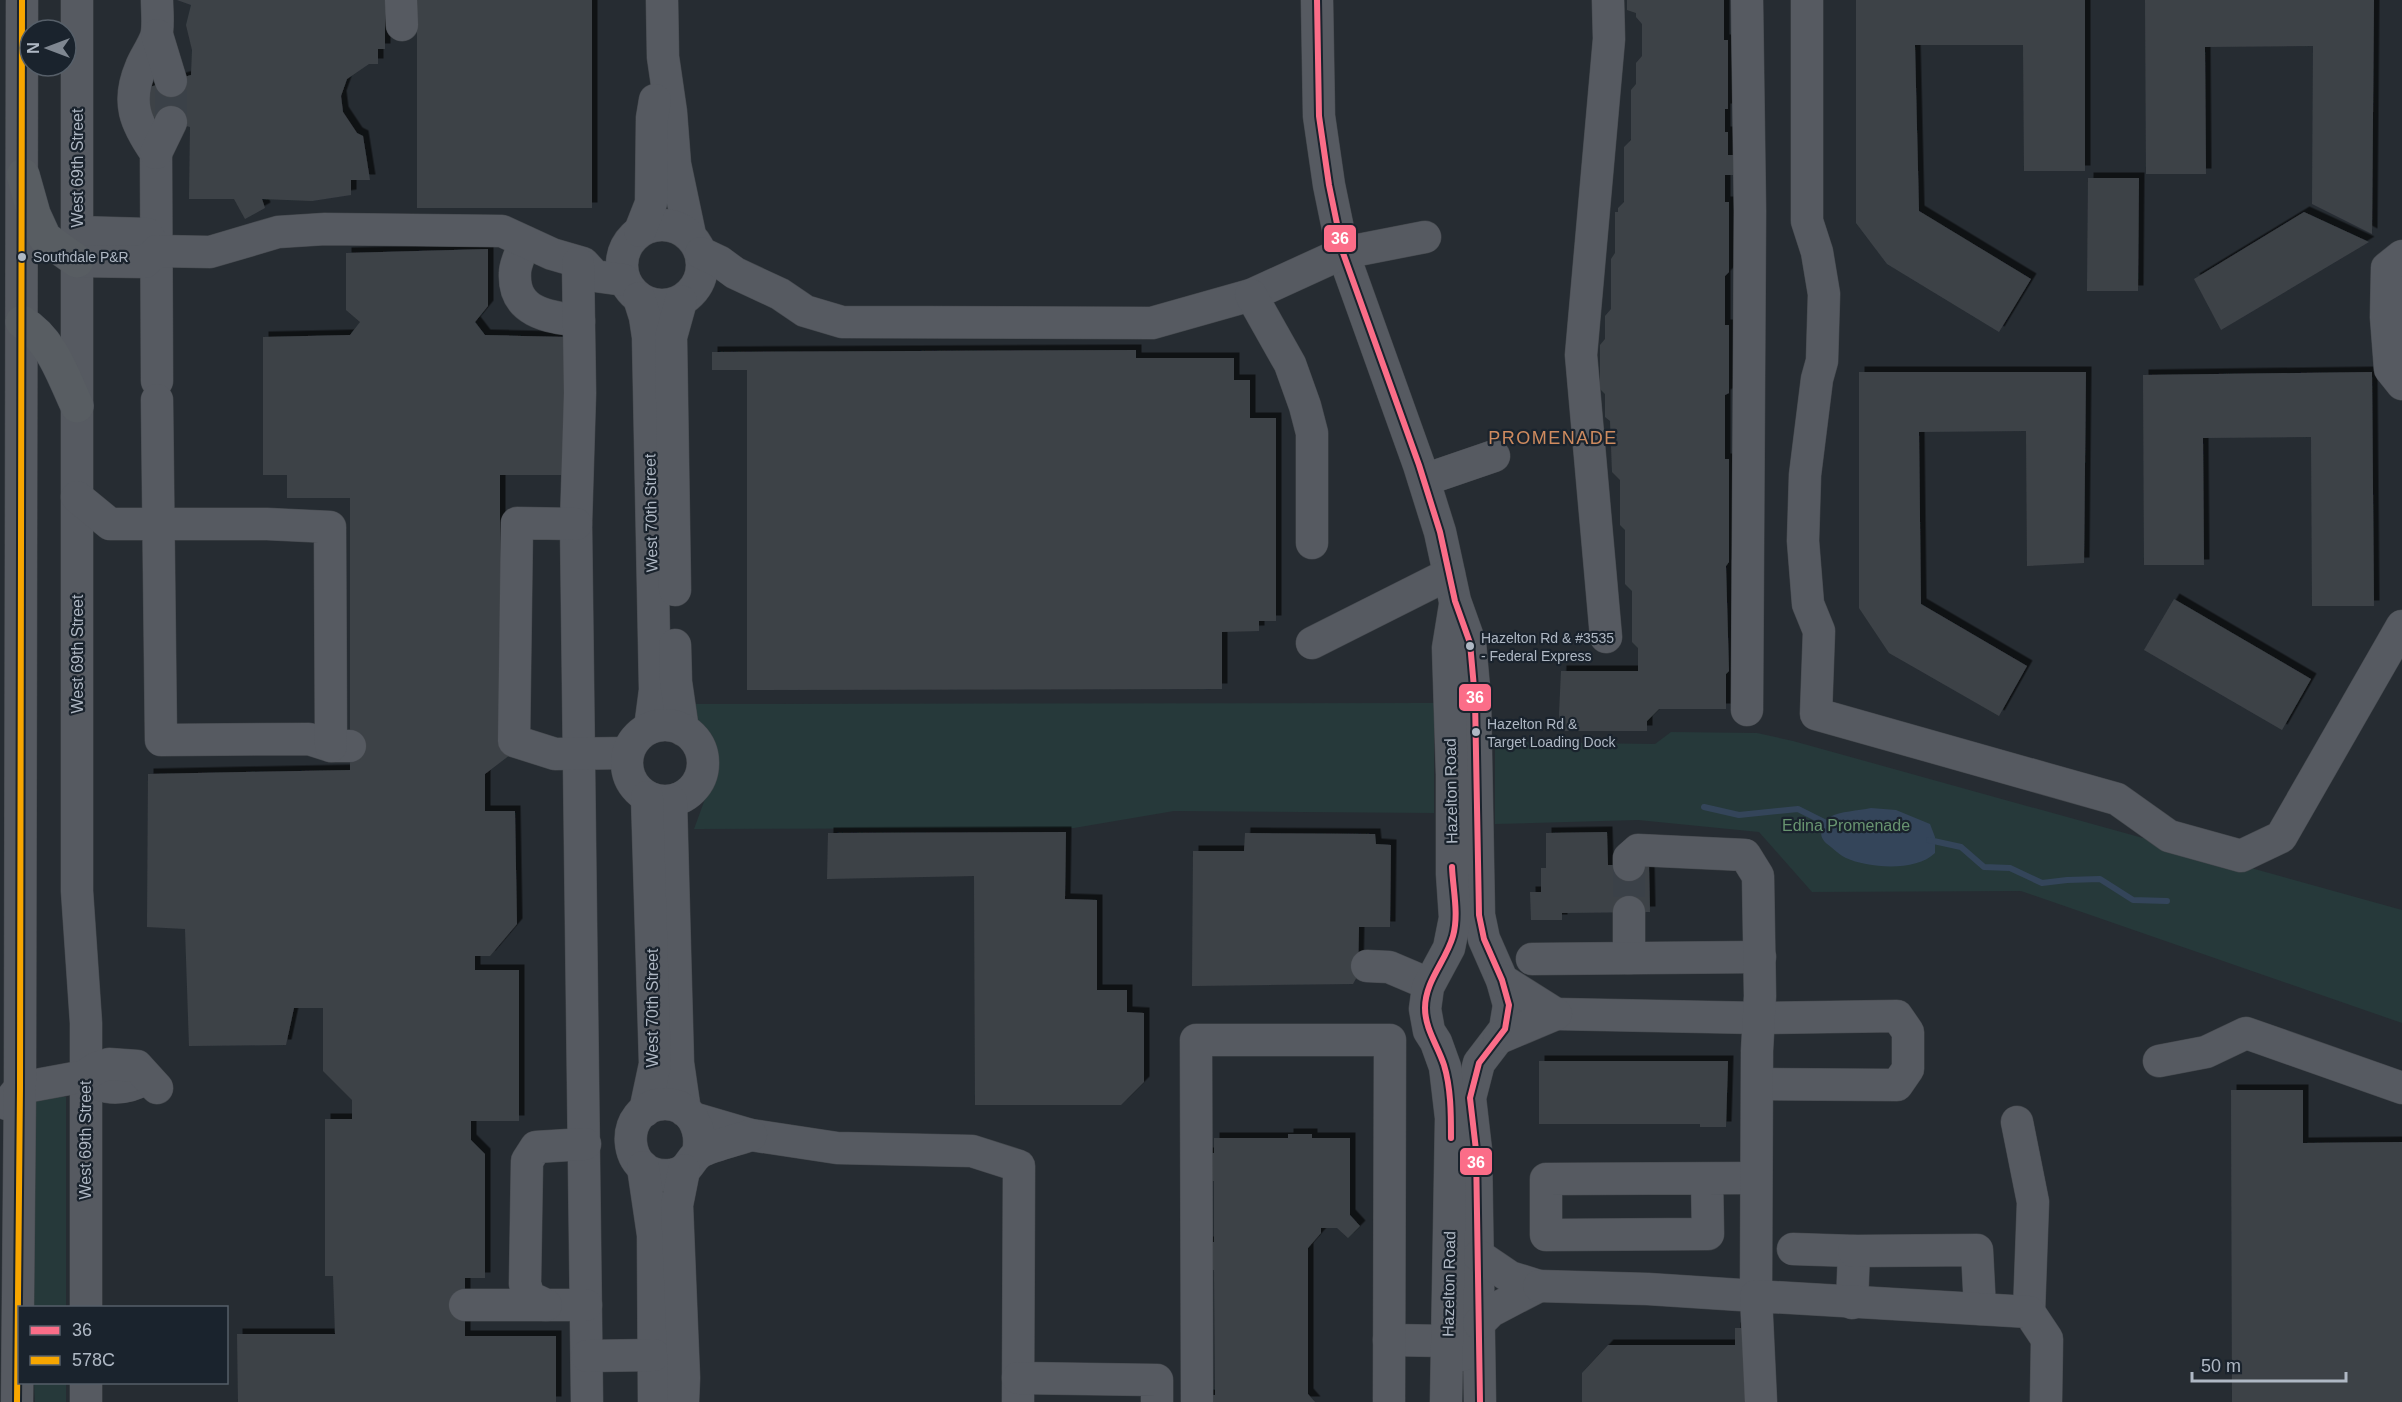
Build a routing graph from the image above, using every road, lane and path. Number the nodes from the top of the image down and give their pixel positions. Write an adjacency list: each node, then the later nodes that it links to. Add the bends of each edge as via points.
1 (22, 0): 14 (street)
2 (77, 0): 19 (street, West 69th Street)
3 (157, 0): 9 (street)
4 (662, 0): 10 (street)
5 (1317, 0): 21 (street, Hazelton Road, via 1320,116)
6 (1608, 0): 44 (street, via 1609,39 1581,355)
7 (1747, 0): 46 (street)
8 (1807, 0): 43 (street, via 1807,221 1824,294 1822,361 1805,475 1803,541 1808,604 1819,632 1816,714 2116,799 2169,836 2241,856 2281,837)
9 (157, 35): 11 (street); 13 (street, via 133,89 133,110 141,132)
10 (663, 57): 17 (street, via 652,118 651,203); 18 (street, via 675,164)
11 (171, 81)
12 (171, 122): 13 (street)
13 (156, 153): 20 (street)
14 (23, 175): 19 (main road, via 45,238); 29 (street)
15 (510, 227): 20 (street, via 278,232 210,252); 23 (street); 28 (street, via 518,295 537,313)
16 (1425, 237): 21 (street)
17 (633, 239): 18 (street, via 653,225 666,224 679,228); 23 (street, via 596,249); 24 (street, via 622,258)
18 (695, 244): 25 (street, via 735,273); 27 (street, via 702,273)
19 (77, 247): 20 (street, via 145,262); 33 (street, West 69th Street)
20 (157, 250): 37 (street)
21 (1343, 254): 26 (street); 35 (street, Hazelton Road)
22 (2402, 256): 31 (street, via 2387,268 2386,318 2390,369)
23 (581, 263): 24 (street, via 595,276); 28 (street)
24 (631, 289): 27 (street, via 655,305 664,306); 47 (street, West 70th Street, via 645,317 648,337 655,690)
25 (780, 294): 26 (street, via 805,311 842,322 1143,323); 27 (street, via 729,289)
26 (1251, 295): 40 (street, via 1290,364 1312,433)
27 (687, 296): 48 (street, West 70th Street, via 671,338 676,682)
28 (579, 321): 39 (street)
29 (11, 323): 32 (street); 33 (main road, via 34,329 51,350)
30 (0, 372): 32 (street)
31 (2402, 384)
32 (22, 398): 69 (street)
33 (77, 406): 36 (street, West 69th Street)
34 (1494, 456): 35 (street)
35 (1424, 480): 42 (street, Hazelton Road)
36 (77, 497): 38 (street); 41 (street, West 69th Street)
37 (157, 523): 37 (street, via 161,740 309,739 340,746 341,527); 38 (street)
38 (110, 524): 41 (street)
39 (576, 524): 49 (street); 49 (street, via 509,522 507,741 555,754)
40 (1312, 543)
41 (77, 554): 65 (street, West 69th Street, via 77,891 86,1023)
42 (1452, 588): 45 (street); 57 (street, Hazelton Road, via 1448,648 1455,918 1449,948); 58 (street, Hazelton Road, via 1470,643 1475,699 1479,915 1484,939)
43 (2402, 626)
44 (1606, 637)
45 (1312, 643)
46 (1747, 710)
47 (650, 728): 48 (street, via 673,726); 50 (street, via 641,734)
48 (683, 730): 50 (street, via 700,746 703,758 703,770 692,790)
49 (579, 766): 50 (street); 74 (street)
50 (645, 783): 70 (street, West 70th Street, via 655,1064); 71 (street, West 70th Street, via 678,1062)
51 (1629, 866): 53 (street, via 1629,858 1638,850 1745,855 1758,876)
52 (1629, 912): 54 (street)
53 (1760, 957): 54 (street); 60 (street)
54 (1629, 958): 55 (street)
55 (1532, 960)
56 (1367, 966): 57 (street)
57 (1434, 976): 58 (street, via 1449,962 1468,959 1487,964); 61 (street, Hazelton Road, via 1425,1009)
58 (1500, 976): 59 (street); 63 (street, Hazelton Road, via 1509,1005 1505,1029)
59 (1556, 1014): 60 (street); 63 (street)
60 (1759, 1018): 67 (street); 67 (street, via 1897,1016 1908,1032 1908,1069 1897,1085)
61 (1433, 1037): 62 (street); 63 (street, via 1448,1051 1468,1053); 93 (street, Hazelton Road, via 1447,1076 1451,1118)
62 (1390, 1040): 92 (street); 106 (street, via 1196,1040)
63 (1496, 1042): 81 (street, Hazelton Road, via 1479,1064 1470,1098 1476,1150)
64 (2159, 1061): 68 (street, via 2206,1052 2246,1033)
65 (85, 1076): 66 (street, via 96,1085 113,1088); 69 (street); 88 (street, West 69th Street)
66 (152, 1083)
67 (1758, 1084): 77 (street)
68 (2402, 1088)
69 (7, 1089): 100 (street)
70 (645, 1111): 71 (street, via 665,1104); 76 (street, via 637,1118 630,1138 636,1159)
71 (689, 1114): 73 (street); 75 (street, via 700,1135)
72 (2017, 1122): 90 (street, via 2033,1202)
73 (751, 1135): 75 (street); 97 (street, via 837,1148 972,1151 1019,1167)
74 (585, 1144): 86 (street, via 536,1147 527,1161 525,1284 529,1297); 87 (street)
75 (691, 1162): 76 (street, via 674,1174 663,1176); 104 (street, via 677,1205)
76 (643, 1167): 95 (street, via 653,1235)
77 (1756, 1178): 78 (street); 83 (street)
78 (1707, 1179): 78 (street, via 1546,1179 1546,1235 1708,1234)
79 (1793, 1249): 80 (street)
80 (1854, 1251): 84 (street); 89 (street, via 1977,1250)
81 (1479, 1256): 82 (street, via 1510,1277); 91 (street, Hazelton Road)
82 (1539, 1286): 83 (street); 91 (street, via 1491,1311)
83 (1756, 1296): 84 (street); 111 (street)
84 (1852, 1303): 89 (street)
85 (465, 1305): 86 (street)
86 (546, 1305): 87 (street)
87 (586, 1305): 94 (street)
88 (86, 1306)
89 (1980, 1309): 90 (street)
90 (2029, 1312): 112 (street, via 2047,1339)
91 (1479, 1323): 110 (street, Hazelton Road)
92 (1389, 1340): 93 (street); 107 (street)
93 (1448, 1341): 108 (street, Hazelton Road); 109 (street, via 1464,1357)
94 (587, 1356): 95 (street); 102 (street)
95 (654, 1356): 103 (street)
96 (86, 1384): 101 (street)
97 (1018, 1390): 98 (street)
98 (1059, 1390): 99 (street)
99 (1097, 1390): 105 (street, via 1157,1380)
100 (17, 1402)
101 (86, 1402)
102 (587, 1402)
103 (654, 1402)
104 (683, 1402)
105 (1157, 1402)
106 (1197, 1402)
107 (1389, 1402)
108 (1446, 1402)
109 (1464, 1402)
110 (1480, 1402)
111 (1761, 1402)
112 (2046, 1402)

